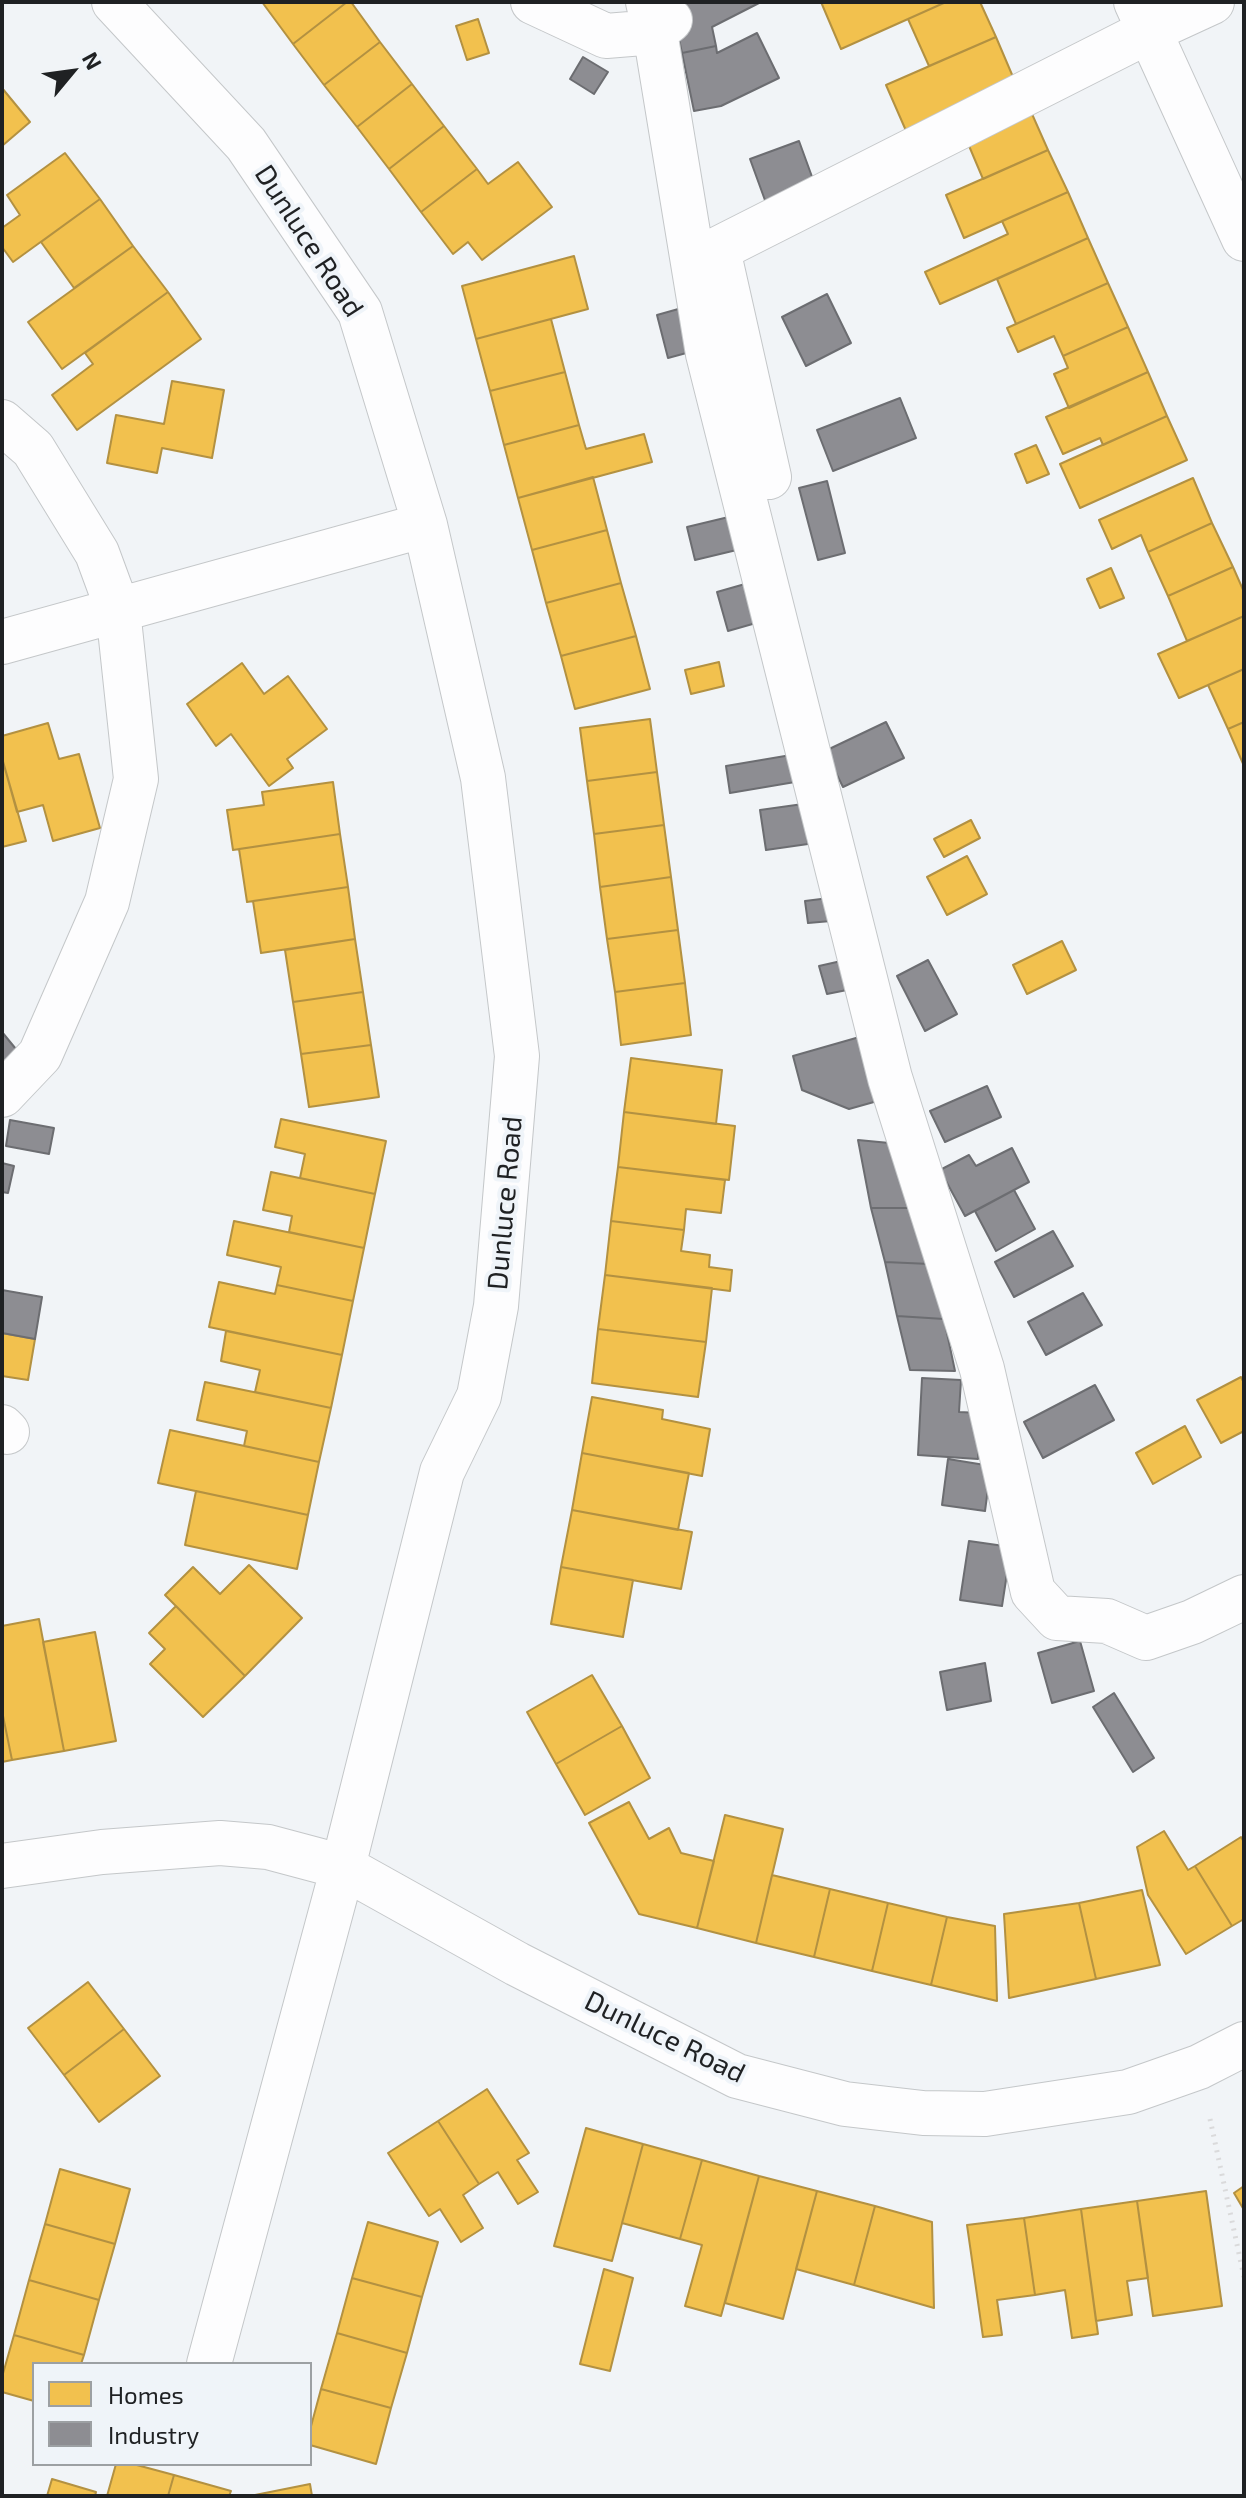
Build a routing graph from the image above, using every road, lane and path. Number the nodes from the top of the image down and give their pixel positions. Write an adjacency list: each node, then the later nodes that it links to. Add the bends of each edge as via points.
1 (114, 2): 9 (street, Dunluce Road, via 246,144 360,312)
2 (533, 2): 4 (street, via 606,36)
3 (1212, 2): 5 (street)
4 (660, 14): 7 (street); 14 (street, via 708,354 890,1078 982,1369 1033,1592 1057,1618 1107,1621 1146,1638)
5 (1143, 16): 6 (street); 7 (street)
6 (1244, 239)
7 (718, 249): 10 (street)
8 (2, 422): 11 (street, via 33,449 97,553)
9 (425, 525): 11 (street); 16 (street, Dunluce Road, via 483,778 517,1056 496,1306 479,1396 442,1472)
10 (789, 564)
11 (118, 610): 12 (street); 13 (street, via 136,779 107,902 40,1055)
12 (2, 642)
13 (2, 1095)
14 (1244, 1597)
15 (2, 1866): 16 (street, Dunluce Road, via 220,1843 268,1847)
16 (343, 1867): 18 (street, Dunluce Road, via 517,1964 737,2076 845,2104 985,2114 1128,2092); 20 (street, Dunluce Road)
17 (1244, 2044): 18 (street, Dunluce Road)
18 (1199, 2067): 19 (path)
19 (1244, 2277)
20 (210, 2362)

